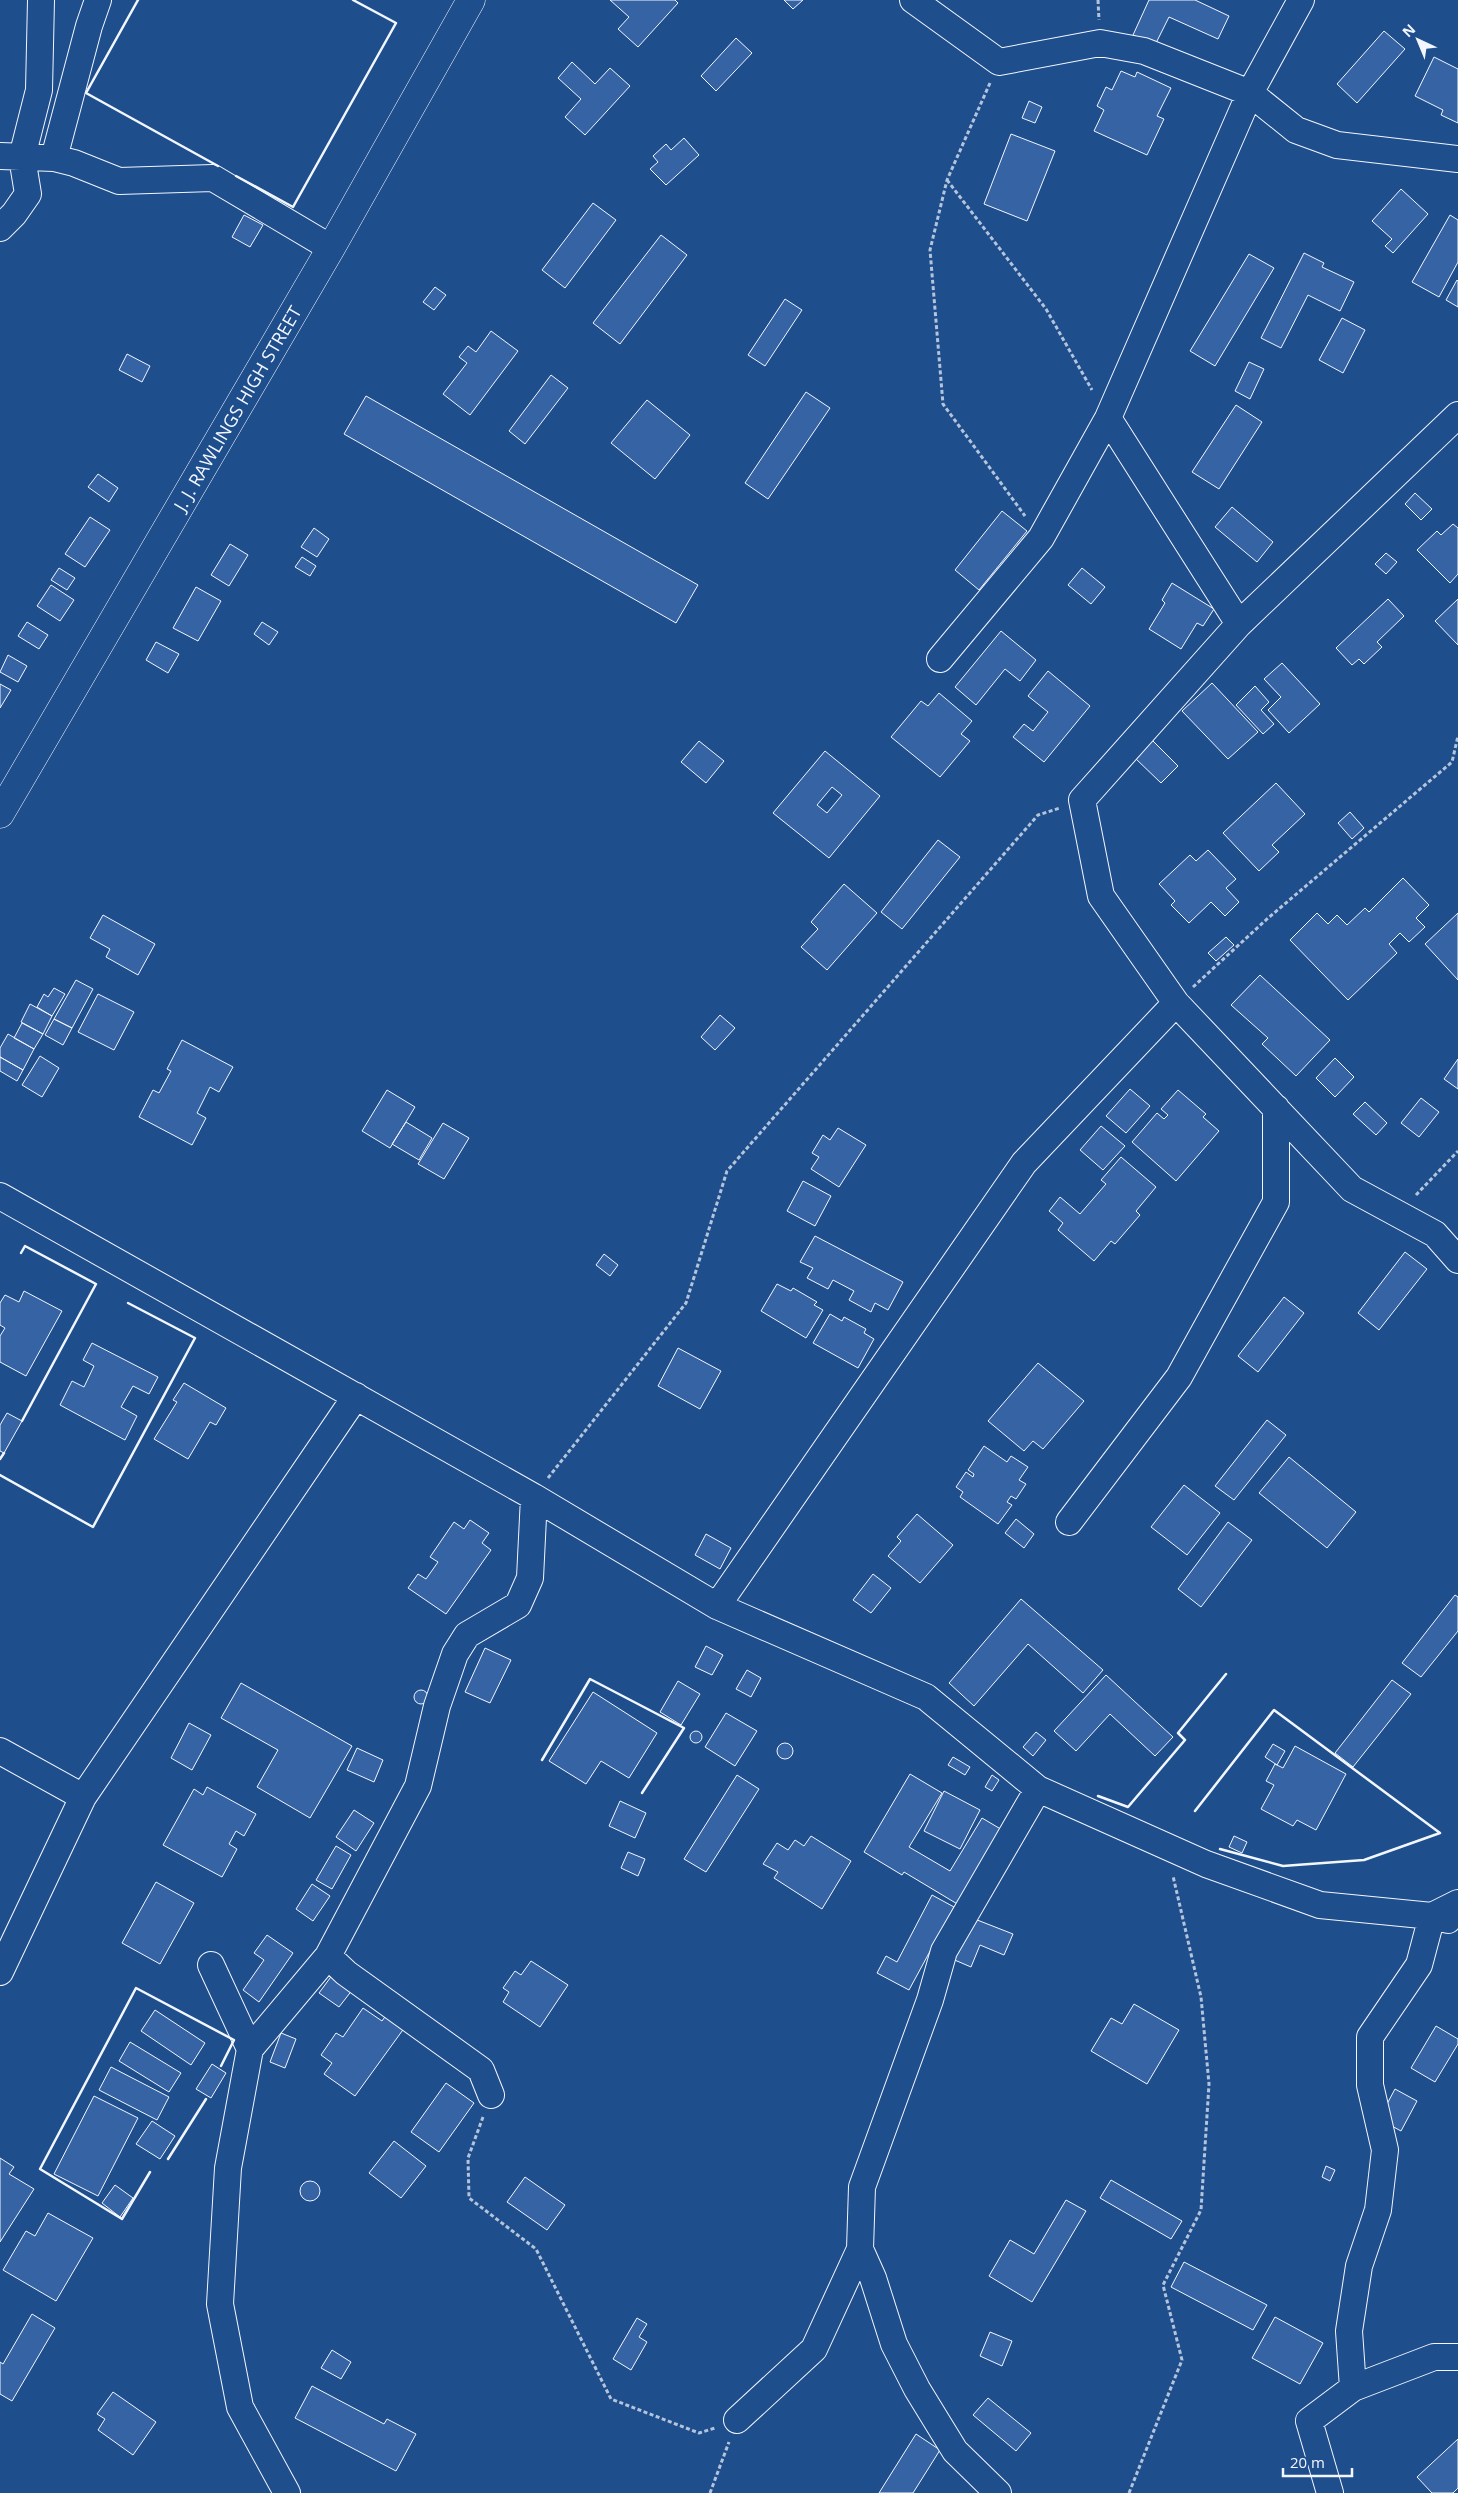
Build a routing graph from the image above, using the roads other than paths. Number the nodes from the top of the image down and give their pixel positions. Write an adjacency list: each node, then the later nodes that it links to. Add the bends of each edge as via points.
1 (41, 0): 7 (street, via 39,90)
2 (98, 0): 8 (street)
3 (471, 0): 11 (main road, J. J. RAWLINGS HIGH STREET)
4 (913, 0): 6 (street, via 1000,62 1100,43 1144,50)
5 (1300, 0): 6 (street)
6 (1250, 93): 9 (street, via 1296,130 1338,145); 13 (street)
7 (11, 156): 8 (street); 10 (street, via 28,194)
8 (54, 158): 11 (street, via 119,181 214,178)
9 (1458, 159)
10 (0, 228)
11 (331, 248): 16 (main road, J. J. RAWLINGS HIGH STREET)
12 (1458, 415): 14 (street)
13 (1108, 418): 14 (street); 15 (street, via 1041,538)
14 (1239, 624): 17 (street, via 1082,800 1101,896)
15 (940, 659)
16 (0, 814)
17 (1176, 1003): 18 (street); 24 (street, via 1024,1163)
18 (1276, 1108): 20 (street, via 1352,1189 1435,1234); 23 (street, via 1276,1202 1179,1377)
19 (0, 1196): 21 (street)
20 (1458, 1260)
21 (356, 1396): 22 (street); 27 (street)
22 (534, 1496): 24 (street); 31 (street, via 530,1578 518,1605 467,1635 455,1654 437,1706 418,1786)
23 (1069, 1522)
24 (717, 1606): 26 (street, via 926,1697)
25 (0, 1751): 27 (street)
26 (1038, 1789): 29 (street, via 1206,1864 1320,1905); 36 (street, via 944,1951 930,2000 862,2187)
27 (83, 1797): 33 (street)
28 (1458, 1903): 29 (street)
29 (1432, 1916): 30 (street); 38 (street, via 1419,1965 1370,2037 1370,2085 1385,2150 1378,2210 1360,2266 1349,2331)
30 (1458, 1923)
31 (328, 1956): 34 (street); 35 (street, via 346,1973 481,2070)
32 (211, 1965): 34 (street)
33 (0, 1972)
34 (250, 2049): 40 (street, via 228,2168 220,2304 240,2406)
35 (491, 2095)
36 (860, 2249): 39 (street, via 814,2349); 41 (street, via 894,2344 917,2389 955,2451)
37 (1458, 2357): 38 (street, via 1434,2357)
38 (1352, 2388): 42 (street, via 1309,2421)
39 (736, 2420)
40 (286, 2493)
41 (998, 2493)
42 (1330, 2493)

